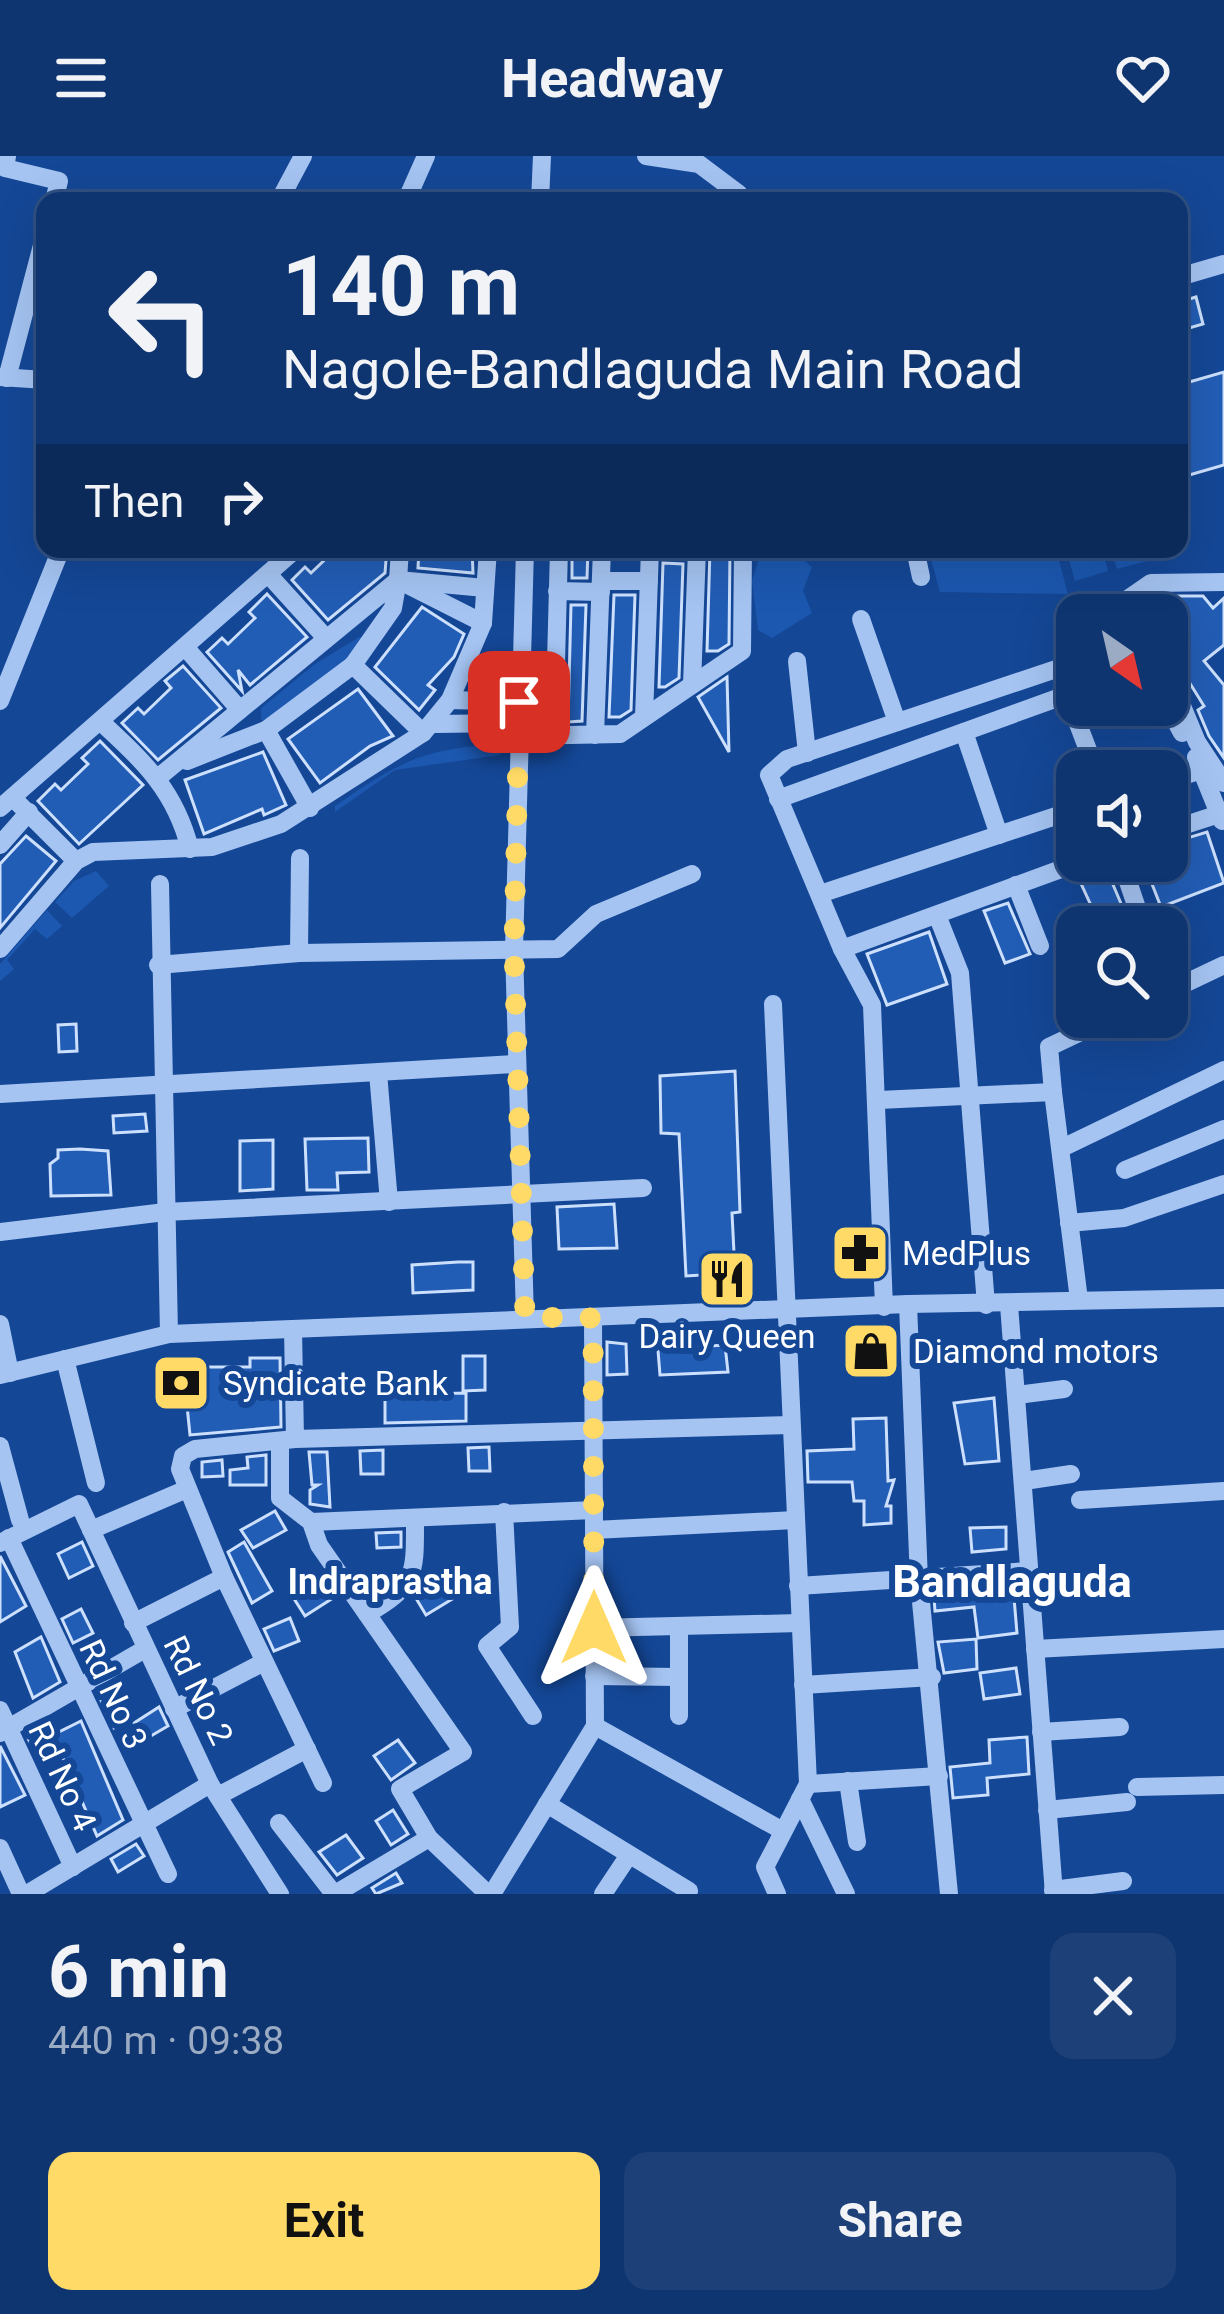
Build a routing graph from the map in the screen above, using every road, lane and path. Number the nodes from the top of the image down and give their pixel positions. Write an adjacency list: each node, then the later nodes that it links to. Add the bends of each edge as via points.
1 (7, 156): 6 (street, via 5,168 59,181)
2 (302, 156): 7 (street)
3 (426, 156): 8 (street)
4 (542, 156): 9 (street)
5 (646, 156): 10 (street, via 699,164)
6 (56, 192)
7 (284, 192)
8 (410, 192)
9 (540, 192)
10 (737, 192)
11 (1224, 264): 13 (street)
12 (36, 265): 14 (street)
13 (1188, 274)
14 (4, 377): 15 (street)
15 (36, 379)
16 (57, 558): 46 (street)
17 (286, 558): 27 (street)
18 (399, 558): 29 (street)
19 (487, 558): 33 (street)
20 (525, 558): 47 (street)
21 (559, 558): 34 (street)
22 (602, 558): 32 (street)
23 (653, 558): 30 (street)
24 (697, 558): 43 (street)
25 (743, 558): 43 (street, via 742,651)
26 (917, 558): 28 (street)
27 (268, 574): 38 (street); 39 (street)
28 (922, 577)
29 (398, 580): 33 (street); 37 (street); 38 (street); 41 (street, via 393,608)
30 (650, 581): 32 (street); 49 (street)
31 (1224, 582): 35 (street, via 1151,583)
32 (601, 586): 34 (street); 58 (street)
33 (485, 588): 37 (street)
34 (557, 591): 59 (street)
35 (1135, 594)
36 (861, 619): 52 (street)
37 (483, 623): 45 (street)
38 (325, 638): 48 (street)
39 (185, 647): 48 (street); 51 (street)
40 (797, 661): 60 (street)
41 (352, 665): 54 (street); 55 (street)
42 (1056, 669): 52 (street)
43 (692, 685): 49 (street)
44 (1056, 699): 57 (street)
45 (450, 700): 47 (street); 54 (street)
46 (0, 701)
47 (519, 702): 56 (street)
48 (240, 710): 62 (street)
49 (644, 717): 58 (street, via 620,734)
50 (1188, 720): 64 (street)
51 (101, 722): 62 (street); 66 (street)
52 (897, 722): 60 (street)
53 (1178, 726): 61 (street)
54 (429, 729): 56 (street); 67 (street)
55 (266, 730): 62 (street); 67 (street)
56 (518, 730): 59 (street); 86 (street)
57 (964, 731): 65 (street); 72 (street)
58 (595, 735): 59 (street)
59 (554, 737)
60 (807, 752): 65 (street, via 775,765 769,775)
61 (1202, 770): 63 (street); 70 (street)
62 (162, 773): 74 (street)
63 (1188, 774)
64 (1224, 783)
65 (778, 799): 81 (street)
66 (7, 803): 68 (street)
67 (310, 808): 74 (street, via 230,842)
68 (29, 812): 73 (street); 76 (street)
69 (1056, 816): 72 (street)
70 (1222, 819): 71 (street)
71 (1188, 827)
72 (999, 835): 81 (street)
73 (0, 844)
74 (190, 849): 76 (street, via 94,852)
75 (299, 858): 87 (street)
76 (76, 861): 84 (street)
77 (1056, 871): 80 (street)
78 (692, 874): 86 (street, via 596,914 558,949)
79 (160, 884): 88 (street)
80 (1016, 885): 82 (street); 83 (street)
81 (820, 894): 85 (street)
82 (937, 915): 85 (street); 99 (street, via 960,974)
83 (1040, 946)
84 (0, 949)
85 (842, 949): 100 (street, via 872,1005)
86 (514, 950): 87 (street); 93 (street)
87 (299, 953): 88 (street)
88 (158, 965): 96 (street)
89 (1224, 965): 90 (street)
90 (1188, 982)
91 (773, 1004): 117 (street)
92 (1068, 1038): 97 (street, via 1049,1047)
93 (516, 1064): 95 (street); 106 (street)
94 (1224, 1070): 102 (street)
95 (378, 1073): 96 (street); 107 (street)
96 (160, 1087): 98 (street); 108 (street)
97 (1053, 1092): 99 (street); 102 (street)
98 (0, 1094)
99 (971, 1094): 100 (street); 114 (street)
100 (879, 1100): 116 (street)
101 (1224, 1129): 103 (street)
102 (1062, 1148): 109 (street)
103 (1125, 1170)
104 (1224, 1184): 109 (street, via 1124,1218)
105 (643, 1188): 106 (street)
106 (520, 1196): 107 (street); 118 (street)
107 (389, 1202): 108 (street)
108 (165, 1212): 110 (street); 122 (street)
109 (1069, 1223): 112 (street)
110 (0, 1232)
111 (1224, 1298): 112 (street)
112 (1079, 1300): 115 (street)
113 (908, 1304): 114 (street); 116 (street); 147 (street)
114 (986, 1305): 115 (street)
115 (1009, 1305): 126 (street)
116 (884, 1307): 117 (street)
117 (785, 1313): 119 (street); 127 (street)
118 (525, 1317): 119 (street); 121 (street)
119 (593, 1318): 128 (street)
120 (0, 1324): 124 (street)
121 (293, 1329): 122 (street); 129 (street)
122 (169, 1334): 123 (street)
123 (64, 1359): 124 (street); 133 (street)
124 (5, 1374)
125 (1064, 1389): 126 (street)
126 (1017, 1395): 132 (street)
127 (790, 1425): 128 (street); 141 (street)
128 (594, 1427): 129 (street); 140 (street)
129 (287, 1440): 134 (street, via 195,1449 180,1469); 142 (street, via 280,1498)
130 (0, 1446): 139 (street)
131 (1071, 1474): 132 (street)
132 (1024, 1481): 145 (street)
133 (96, 1483)
134 (187, 1489): 143 (street); 146 (street)
135 (1224, 1491): 136 (street)
136 (1080, 1500)
137 (504, 1512): 138 (street); 140 (street); 164 (street, via 510,1627 487,1646)
138 (415, 1519): 142 (street); 149 (street, via 415,1572 402,1592)
139 (20, 1520)
140 (594, 1520): 141 (street); 153 (street)
141 (795, 1520): 148 (street)
142 (311, 1522): 149 (street)
143 (91, 1530): 144 (street, Rd No 2, via 80,1504); 150 (street, Rd No 2)
144 (5, 1541): 162 (street, Rd No 3)
145 (1029, 1571): 147 (street); 156 (street)
146 (224, 1577): 150 (street); 157 (street)
147 (920, 1581): 148 (street); 160 (street)
148 (799, 1586): 151 (street)
149 (367, 1614): 182 (street, via 463,1752 400,1790)
150 (133, 1623): 155 (street, Rd No 2)
151 (800, 1623): 152 (street); 161 (street)
152 (679, 1626): 153 (street); 159 (street)
153 (594, 1628): 158 (street)
154 (1224, 1639): 156 (street)
155 (145, 1648): 162 (street); 163 (street, Rd No 2)
156 (1035, 1649): 169 (street)
157 (264, 1662): 163 (street); 170 (street)
158 (594, 1676): 159 (street); 167 (street)
159 (679, 1677): 165 (street)
160 (932, 1677): 161 (street); 171 (street)
161 (803, 1685): 176 (street)
162 (77, 1688): 166 (street); 180 (street, Rd No 3)
163 (174, 1709): 175 (street, Rd No 2)
164 (533, 1716)
165 (679, 1716)
166 (3, 1724): 186 (street, Rd No 4)
167 (595, 1726): 177 (street); 181 (street)
168 (1120, 1726): 169 (street)
169 (1042, 1732): 178 (street)
170 (307, 1749): 173 (street); 175 (street)
171 (939, 1776): 172 (street); 198 (street)
172 (848, 1781): 176 (street); 183 (street)
173 (323, 1783)
174 (1224, 1784): 178 (street)
175 (214, 1790): 180 (street); 193 (street, Rd No 2)
176 (804, 1792): 181 (street); 197 (street)
177 (547, 1804): 185 (street); 194 (street)
178 (1047, 1810): 191 (street)
179 (279, 1823): 189 (street)
180 (143, 1825): 186 (street); 187 (street, Rd No 3)
181 (783, 1831): 196 (street, via 765,1867)
182 (429, 1838): 189 (street); 194 (street)
183 (857, 1841)
184 (0, 1847): 192 (street)
185 (629, 1855): 190 (street); 195 (street)
186 (73, 1867): 192 (street)
187 (168, 1874)
188 (1123, 1881): 191 (street)
189 (344, 1892)
190 (689, 1892)
191 (1053, 1892)
192 (24, 1894)
193 (280, 1894)
194 (490, 1894)
195 (603, 1894)
196 (777, 1894)
197 (846, 1894)
198 (950, 1894)

